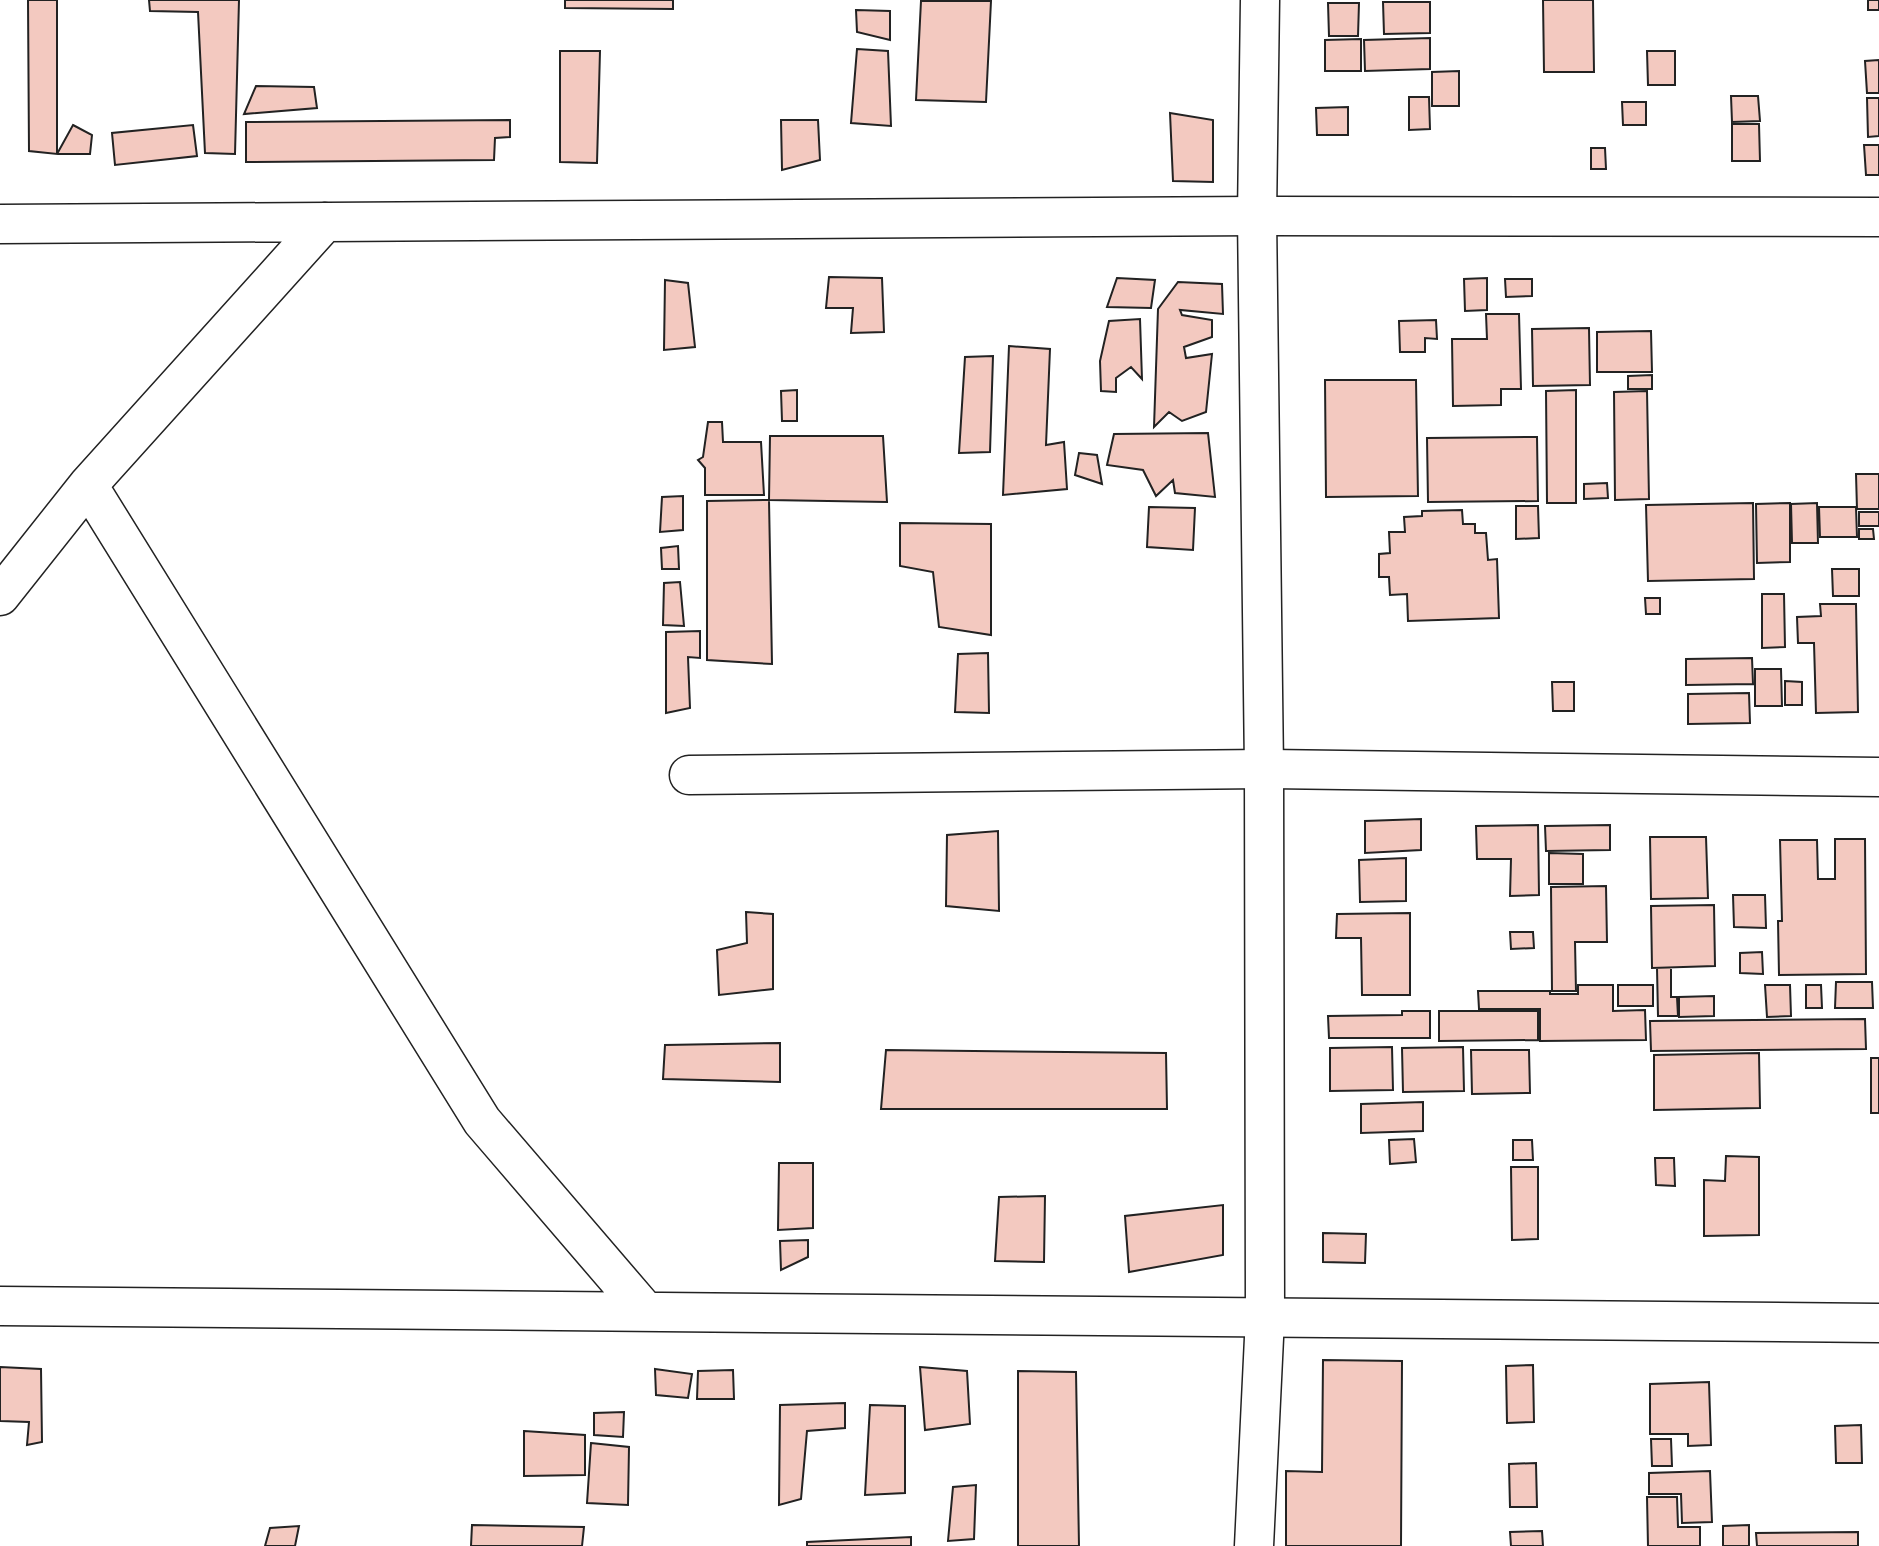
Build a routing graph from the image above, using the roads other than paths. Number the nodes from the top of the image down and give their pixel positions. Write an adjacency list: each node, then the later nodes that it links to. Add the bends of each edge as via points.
1 (1261, 0): 2 (street)
2 (1256, 216): 3 (street); 4 (street); 8 (street)
3 (1879, 217)
4 (325, 222): 5 (street); 6 (street)
5 (0, 224)
6 (88, 485): 7 (street); 12 (street, via 482,1121)
7 (0, 596)
8 (1264, 769): 9 (street); 10 (street); 13 (street)
9 (688, 775)
10 (1879, 777)
11 (0, 1306): 12 (street)
12 (646, 1312): 13 (street)
13 (1265, 1317): 14 (street); 15 (street)
14 (1879, 1323)
15 (1254, 1546)

